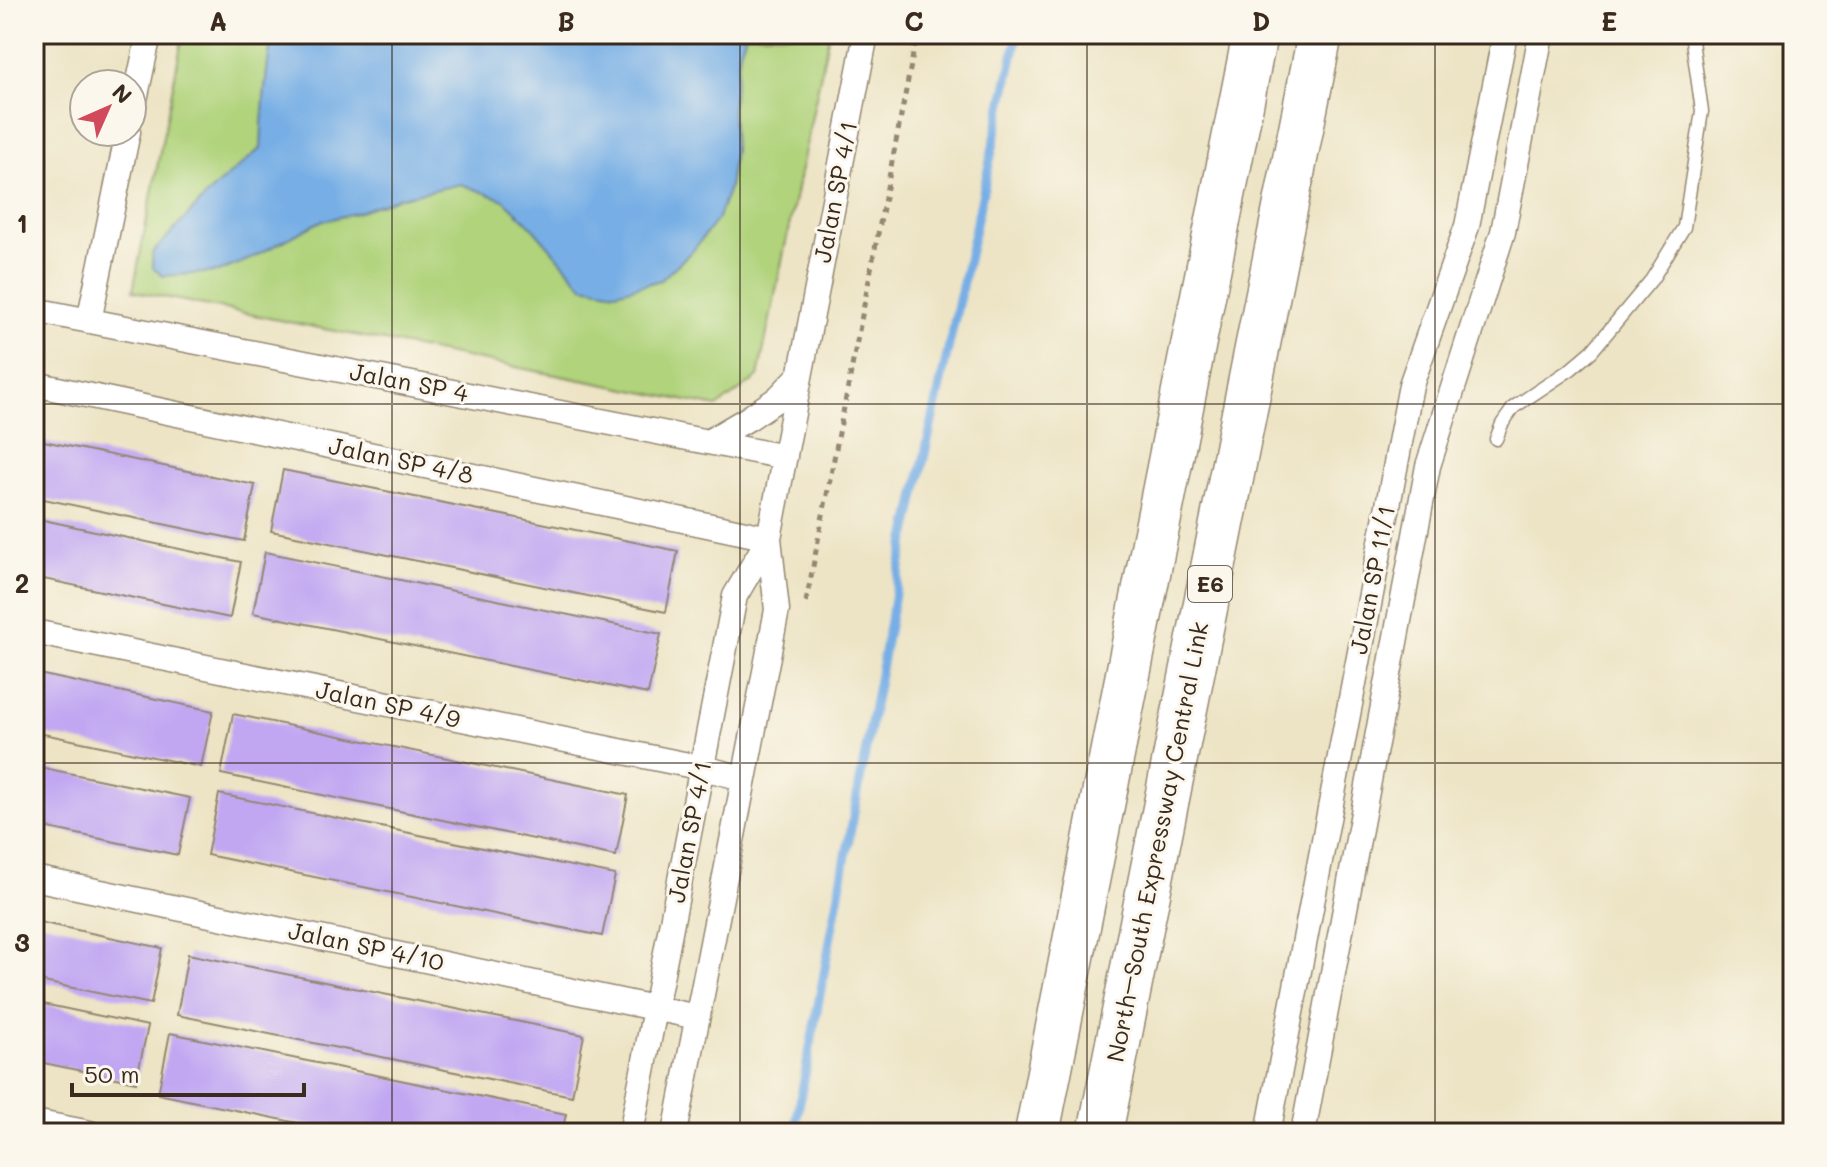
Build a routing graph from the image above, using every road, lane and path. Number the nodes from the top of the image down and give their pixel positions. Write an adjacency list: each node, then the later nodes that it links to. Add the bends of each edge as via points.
1 (149, 34): 9 (street)
2 (866, 34): 13 (street, Jalan SP 4/1)
3 (917, 34): 19 (path)
4 (1255, 34): 30 (highway)
5 (1320, 34): 31 (highway, North–South Expressway Central Link / E6)
6 (1505, 34): 32 (street, Jalan SP 11/1, via 1467,226 1411,385)
7 (1541, 34): 33 (street, Jalan SP 11/1, via 1503,232 1428,466)
8 (1691, 34): 15 (lane, via 1702,111 1684,227 1652,279 1592,351 1514,407)
9 (142, 68)
10 (125, 148): 12 (street)
11 (34, 310): 12 (street, Jalan SP 4)
12 (89, 321): 16 (street, Jalan SP 4)
13 (800, 376): 16 (street, via 777,399); 17 (street, Jalan SP 4/1)
14 (34, 384): 18 (street, Jalan SP 4/8)
15 (1496, 439)
16 (708, 442): 17 (street, Jalan SP 4)
17 (785, 457): 18 (street, Jalan SP 4/1)
18 (769, 538): 21 (street, Jalan SP 4/1, via 735,596); 22 (street, Jalan SP 4/1, via 777,610)
19 (803, 615)
20 (34, 632): 21 (street, Jalan SP 4/9)
21 (703, 768): 22 (street, Jalan SP 4/9); 24 (street, Jalan SP 4/1)
22 (743, 778): 25 (street, Jalan SP 4/1)
23 (34, 878): 24 (street, Jalan SP 4/10)
24 (655, 1008): 25 (street, Jalan SP 4/10); 28 (street, Jalan SP 4/1)
25 (697, 1017): 29 (street, Jalan SP 4/1)
26 (34, 1122): 27 (street)
27 (90, 1133)
28 (631, 1133)
29 (675, 1133)
30 (1037, 1133)
31 (1100, 1133)
32 (1268, 1133)
33 (1303, 1133)

